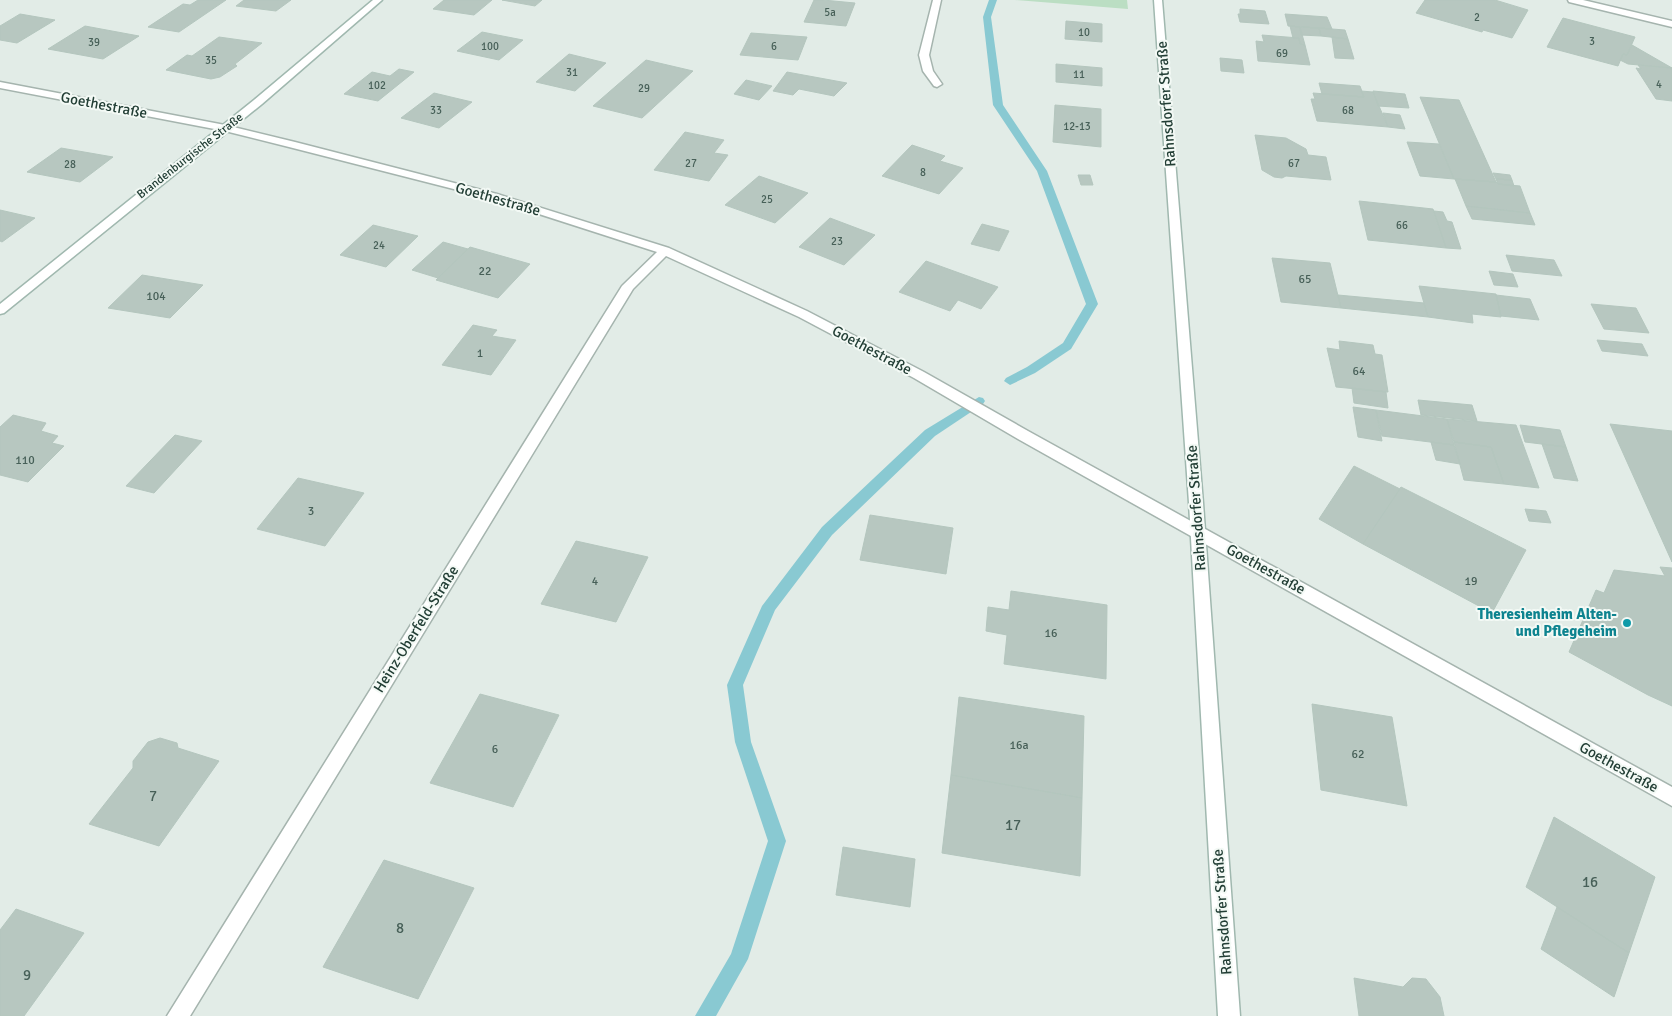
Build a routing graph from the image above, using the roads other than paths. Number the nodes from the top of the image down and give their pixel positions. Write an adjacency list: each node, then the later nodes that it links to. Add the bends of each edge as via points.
1 (378, 0): 8 (street, Brandenburgische Straße)
2 (937, 0): 6 (street, via 924,55)
3 (1158, 0): 11 (street, Rahnsdorfer Straße)
4 (1572, 0): 5 (street)
5 (1672, 24)
6 (937, 84)
7 (0, 85): 8 (street, Goethestraße)
8 (225, 128): 9 (street, Goethestraße, via 493,196); 10 (street, Brandenburgische Straße)
9 (665, 251): 11 (street, Goethestraße, via 803,314); 13 (street, Heinz-Oberfeld-Straße, via 628,286)
10 (0, 310)
11 (1198, 531): 12 (street, Goethestraße); 14 (street, Rahnsdorfer Straße)
12 (1672, 797)
13 (178, 1016)
14 (1229, 1016)

